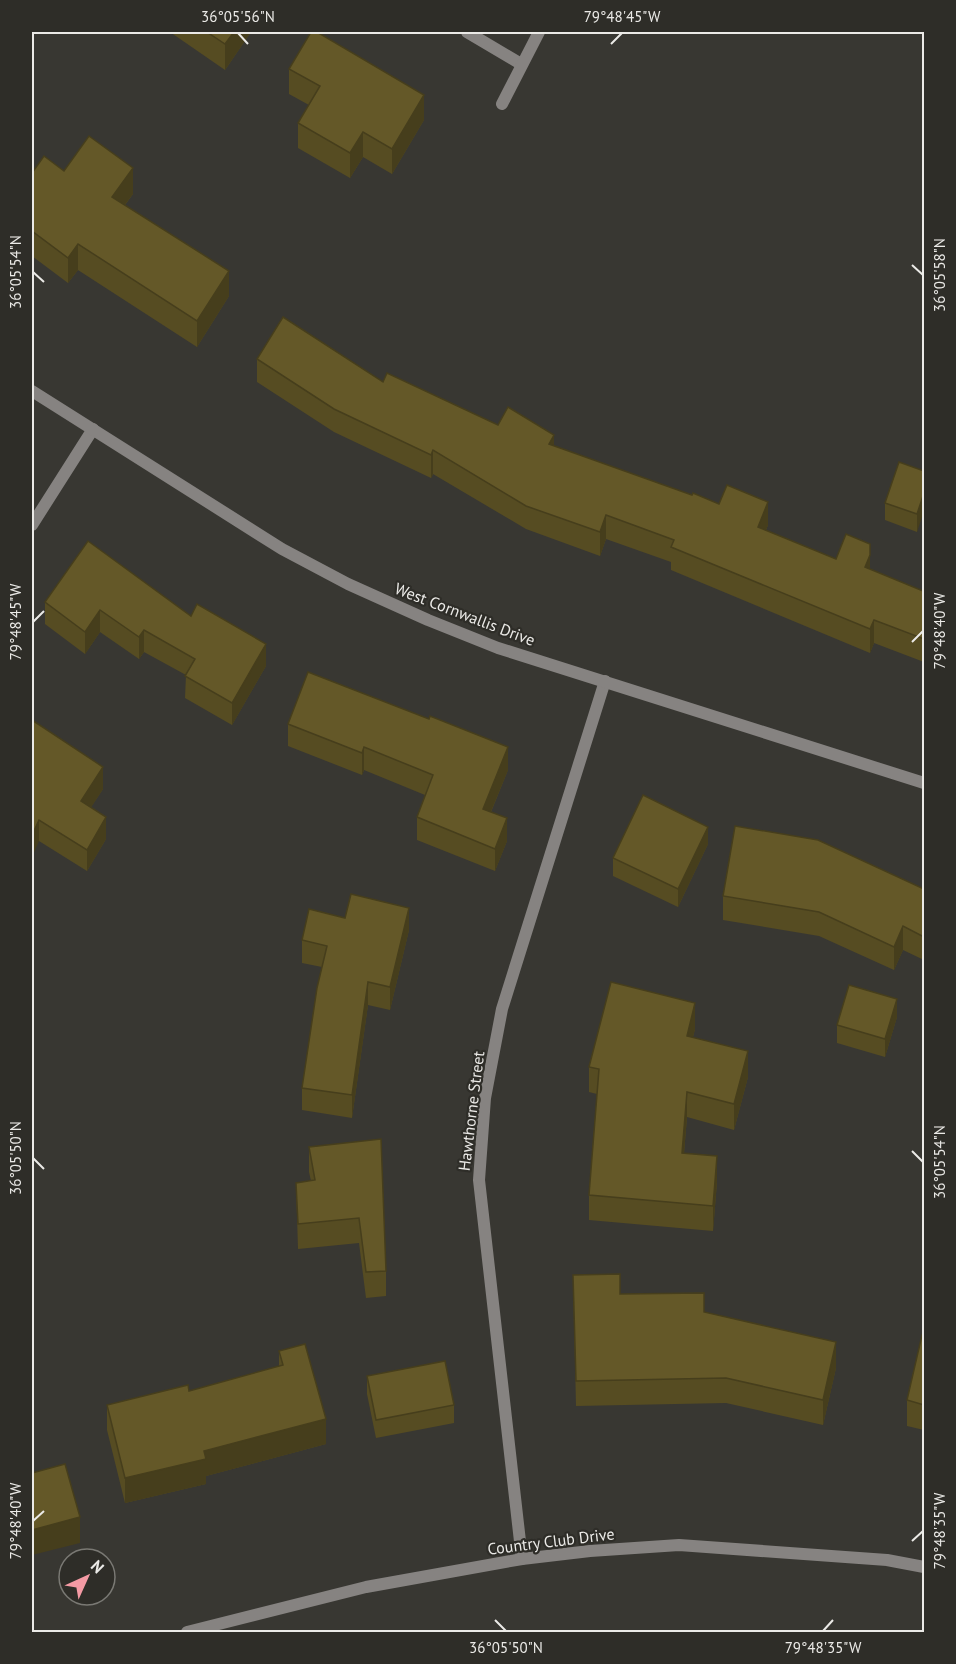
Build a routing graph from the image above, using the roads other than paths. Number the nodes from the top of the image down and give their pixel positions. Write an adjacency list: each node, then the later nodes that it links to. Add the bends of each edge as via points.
1 (467, 32): 3 (street)
2 (539, 32): 3 (street)
3 (521, 64): 4 (street)
4 (502, 104)
5 (32, 391): 6 (street, West Cornwallis Drive)
6 (93, 429): 7 (street); 8 (street, West Cornwallis Drive, via 282,549 348,584 498,648)
7 (32, 525)
8 (605, 681): 9 (street, West Cornwallis Drive); 10 (street, Hawthorne Street, via 502,1010 485,1098 479,1180)
9 (924, 783)
10 (522, 1559): 11 (street, Country Club Drive, via 679,1545 887,1560); 12 (street, Country Club Drive, via 366,1587)
11 (924, 1568)
12 (187, 1632)

